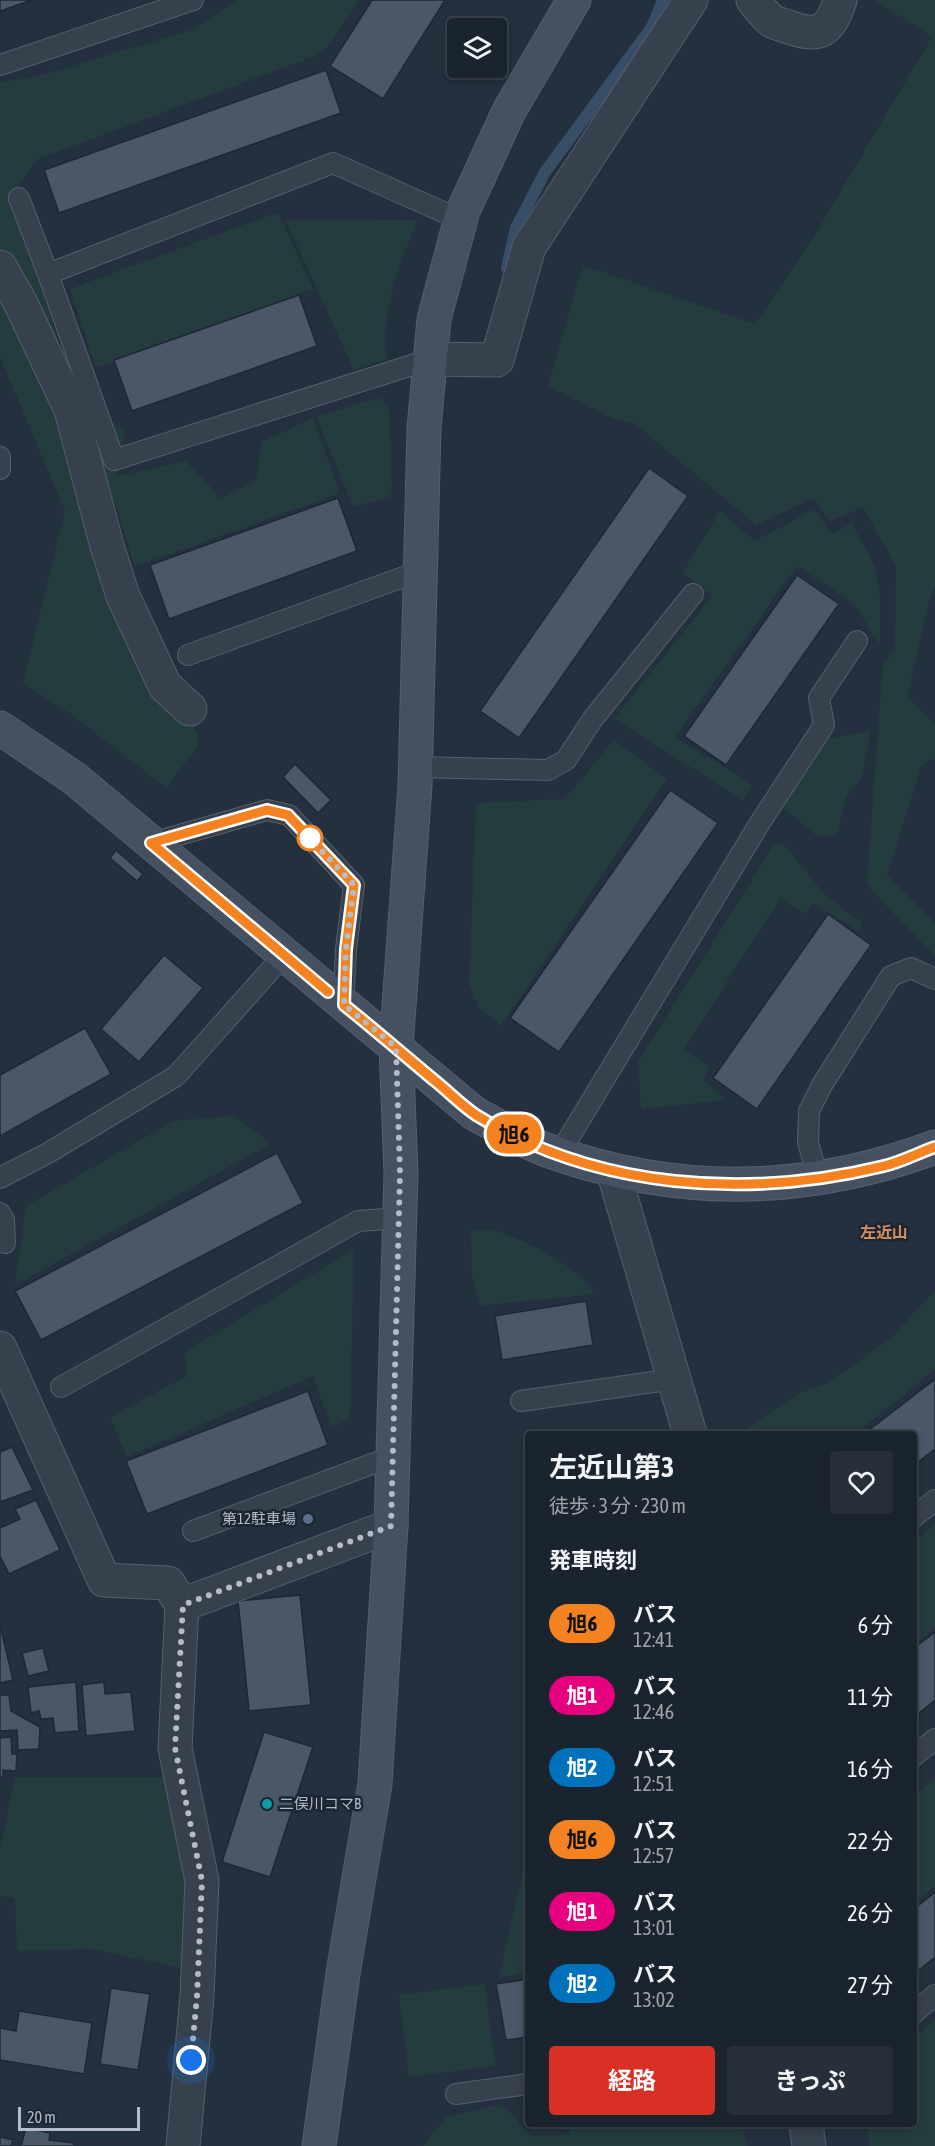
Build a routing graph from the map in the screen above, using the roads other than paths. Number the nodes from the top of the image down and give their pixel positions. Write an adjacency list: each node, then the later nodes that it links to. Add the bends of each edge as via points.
1 (193, 0): 6 (lane)
2 (574, 0): 8 (street, via 509,111)
3 (691, 0): 11 (street, via 529,247 497,360)
4 (753, 0): 5 (street, via 771,21 800,32 816,32 828,28)
5 (840, 0)
6 (0, 65)
7 (19, 198): 10 (lane)
8 (461, 220): 10 (lane, via 333,163); 11 (street, via 434,319)
9 (0, 267): 18 (street, via 71,410 123,596 165,686)
10 (48, 274): 11 (lane, via 114,460)
11 (431, 359): 14 (street, via 424,428)
12 (0, 457): 13 (lane)
13 (0, 469)
14 (420, 571): 17 (lane); 20 (street)
15 (693, 594): 20 (lane, via 592,720 566,760 548,770)
16 (857, 640): 27 (lane, via 819,698 824,725 761,821)
17 (188, 655)
18 (190, 709)
19 (0, 728): 21 (street, via 74,778)
20 (415, 767): 25 (street)
21 (151, 843): 22 (street); 24 (lane, via 267,810 288,815 354,885)
22 (284, 955): 24 (street); 29 (lane, via 176,1076)
23 (935, 979): 30 (lane, via 911,968 891,975 822,1085 809,1112 808,1142)
24 (344, 1005): 25 (street)
25 (396, 1047): 27 (street, via 475,1114); 32 (street)
26 (935, 1147): 30 (street, via 886,1165)
27 (559, 1154): 28 (street)
28 (613, 1170): 30 (street, via 678,1182 751,1186); 35 (street)
29 (0, 1178)
30 (818, 1179)
31 (0, 1213): 33 (lane)
32 (400, 1218): 36 (lane, via 358,1221); 39 (street)
33 (5, 1243)
34 (0, 1348): 44 (street, via 104,1580 168,1583)
35 (674, 1379): 37 (lane); 38 (street)
36 (61, 1387)
37 (521, 1401)
38 (689, 1431)
39 (393, 1456): 42 (street); 43 (lane)
40 (935, 1500): 41 (lane)
41 (917, 1515)
42 (391, 1526): 44 (street); 53 (street, via 375,1784)
43 (193, 1530)
44 (183, 1605): 52 (street, via 175,1748 202,1881 197,1996)
45 (935, 1739): 46 (lane)
46 (917, 1754)
47 (935, 1995): 48 (lane)
48 (917, 2010)
49 (525, 2084): 50 (lane)
50 (456, 2094)
51 (806, 2127): 54 (street)
52 (183, 2146)
53 (319, 2146)
54 (809, 2146)

